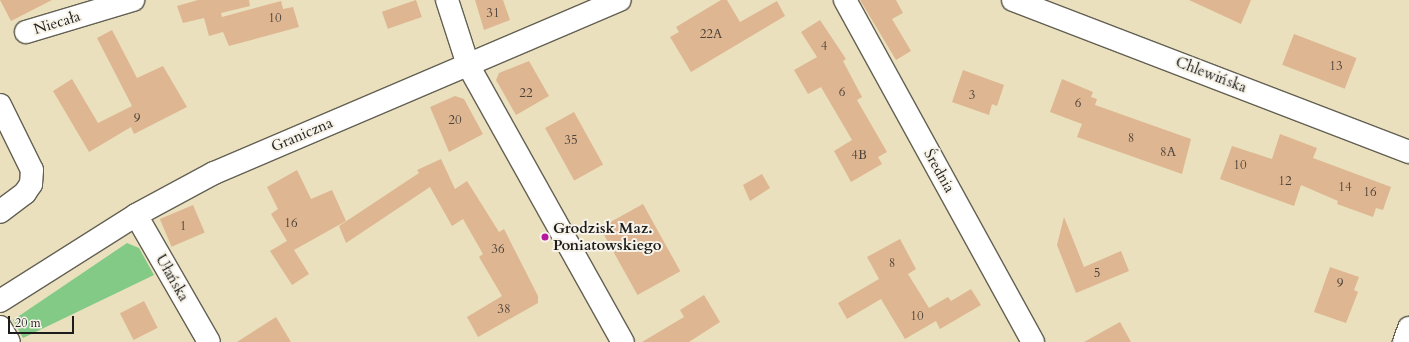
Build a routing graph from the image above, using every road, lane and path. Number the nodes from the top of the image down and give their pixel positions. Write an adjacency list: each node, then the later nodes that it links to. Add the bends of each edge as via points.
1 (133, 0): 6 (street, Niecała)
2 (447, 0): 7 (street)
3 (620, 0): 7 (street, Graniczna)
4 (844, 0): 18 (street, Średnia)
5 (1013, 0): 9 (street, Chlewińska)
6 (26, 32)
7 (468, 65): 11 (street, Graniczna, via 214,173); 17 (street)
8 (0, 105): 10 (street, via 32,170 31,184 25,193)
9 (1409, 152)
10 (0, 212)
11 (136, 215): 12 (street, Graniczna); 16 (street, Ułańska)
12 (0, 301)
13 (0, 327): 15 (street)
14 (1409, 328): 19 (street)
15 (9, 342)
16 (209, 342)
17 (623, 342)
18 (1033, 342)
19 (1404, 342)

